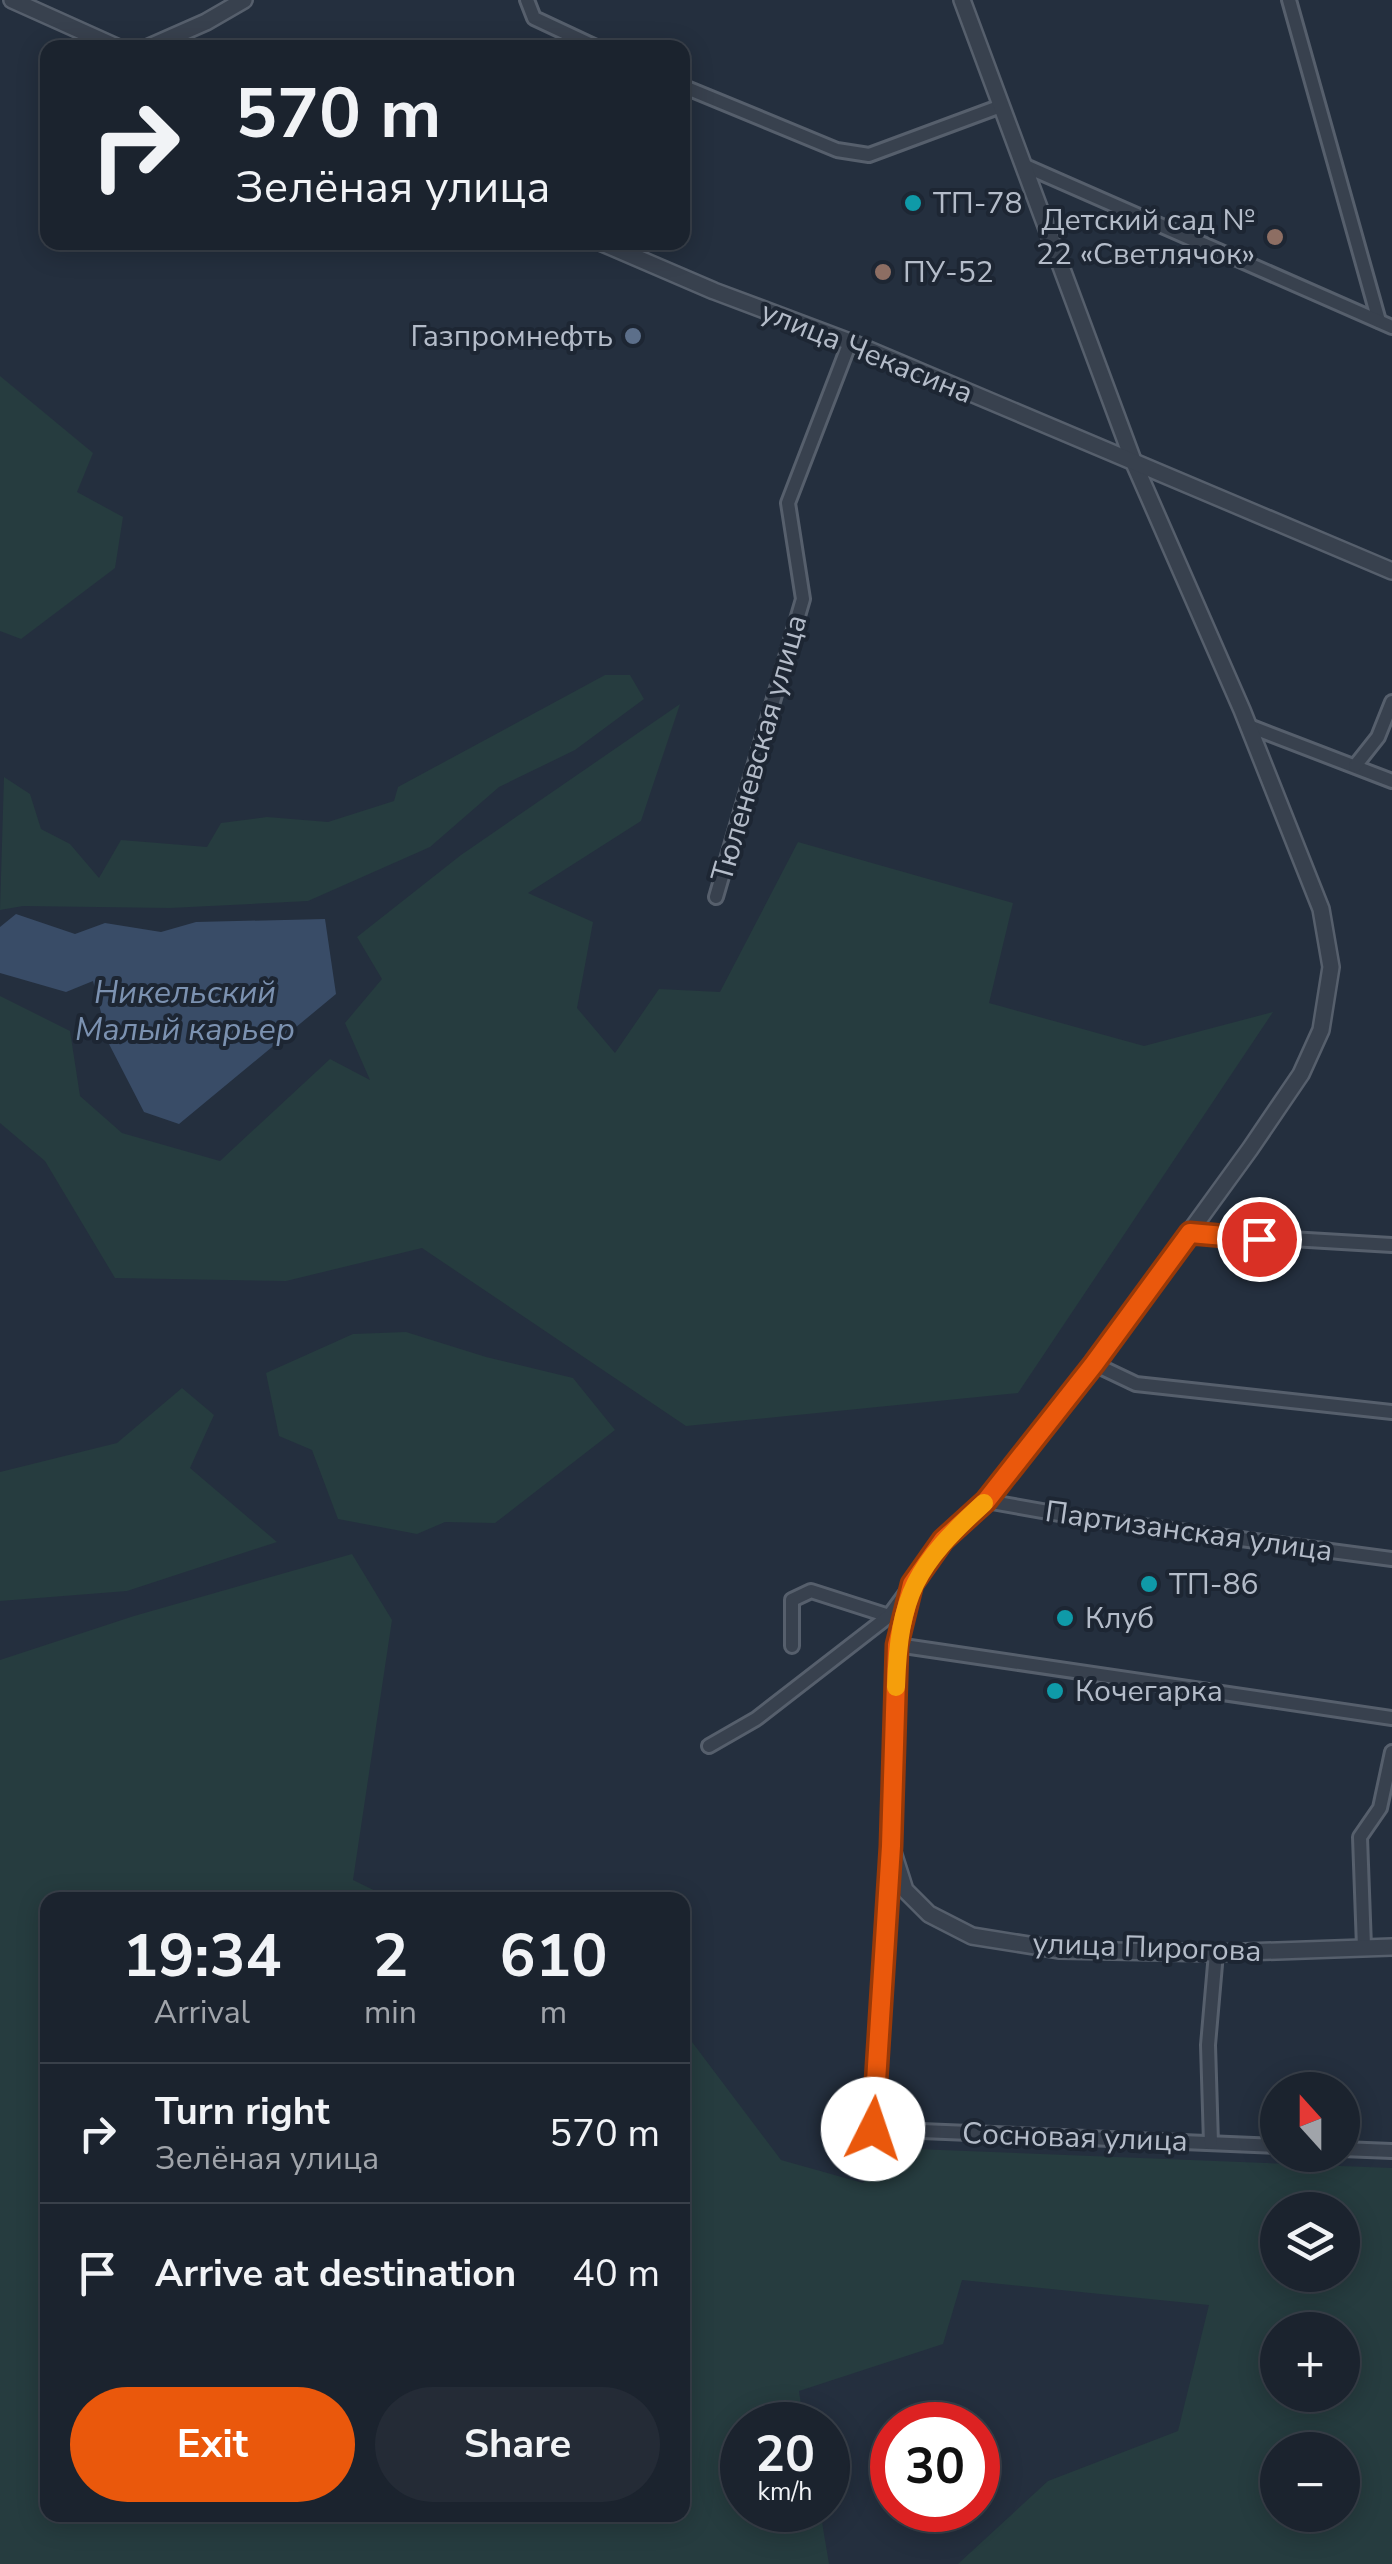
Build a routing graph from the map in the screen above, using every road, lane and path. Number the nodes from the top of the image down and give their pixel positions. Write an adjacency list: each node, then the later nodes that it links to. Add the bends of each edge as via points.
1 (12, 0): 6 (street)
2 (244, 0): 7 (street)
3 (527, 0): 8 (street, via 534,18)
4 (962, 0): 10 (street)
5 (1289, 0): 13 (street)
6 (101, 40)
7 (165, 40)
8 (581, 40)
9 (690, 89): 10 (street, via 837,150 868,155)
10 (1001, 106): 11 (street)
11 (1023, 165): 13 (street); 15 (street)
12 (619, 250): 14 (street, улица Чекасина)
13 (1386, 324)
14 (850, 342): 15 (street, улица Чекасина); 21 (street, Тюленевская улица, via 788,503 803,600)
15 (1134, 463): 16 (street, улица Чекасина); 18 (street)
16 (1392, 572)
17 (1392, 702): 19 (street, via 1378,737)
18 (1248, 726): 19 (street); 22 (street, via 1322,909 1331,967 1325,1016 1301,1074)
19 (1355, 766): 20 (street)
20 (1392, 781)
21 (716, 898)
22 (1190, 1233): 23 (street); 24 (street)
23 (1392, 1246)
24 (1094, 1364): 25 (street, via 1136,1384); 26 (street)
25 (1392, 1412)
26 (986, 1501): 27 (street, Партизанская улица); 28 (street, via 943,1540)
27 (1392, 1559)
28 (912, 1584): 29 (street); 30 (street)
29 (889, 1616): 31 (street, via 811,1591 792,1600); 33 (street, via 756,1720)
30 (897, 1645): 32 (street); 35 (street)
31 (792, 1646)
32 (1392, 1718)
33 (709, 1746)
34 (1392, 1752): 37 (street, via 1380,1808 1360,1837)
35 (891, 1846): 38 (street, улица Пирогова, via 904,1890 930,1914 972,1936 1060,1950); 39 (street, Сосновая улица, via 873,2129)
36 (1392, 1946): 37 (street, улица Пирогова)
37 (1364, 1947): 38 (street, улица Пирогова)
38 (1216, 1953): 39 (street, via 1208,2045)
39 (1211, 2143): 40 (street, Сосновая улица)
40 (1260, 2145)
41 (1360, 2149): 42 (street)
42 (1392, 2150)

